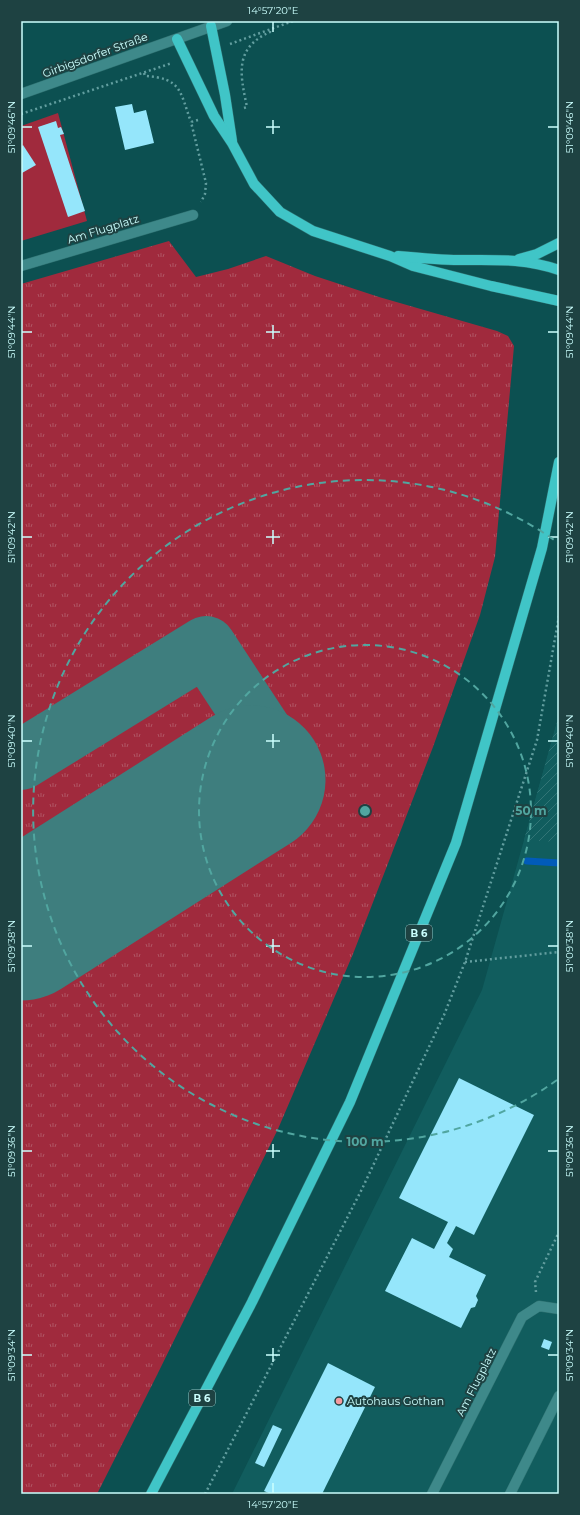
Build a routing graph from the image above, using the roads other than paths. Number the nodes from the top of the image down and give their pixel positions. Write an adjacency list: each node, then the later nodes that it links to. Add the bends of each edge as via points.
1 (227, 21): 2 (street, Girbigsdorfer Straße)
2 (211, 26): 3 (street, Girbigsdorfer Straße); 5 (main road)
3 (177, 39): 4 (street, Girbigsdorfer Straße); 5 (main road, via 214,116)
4 (21, 94)
5 (232, 143): 8 (main road, via 254,184 280,212 313,231)
6 (193, 215): 10 (street, Am Flugplatz)
7 (559, 243): 9 (main road)
8 (390, 256): 9 (main road); 12 (main road, via 413,266)
9 (517, 260): 11 (main road)
10 (21, 266)
11 (559, 270)
12 (559, 301)
13 (559, 462): 16 (main road, B 6, via 542,548 456,843 350,1102 252,1302)
14 (559, 1308): 17 (street, Am Flugplatz, via 539,1306 522,1317)
15 (559, 1396): 18 (street)
16 (151, 1494)
17 (432, 1494)
18 (510, 1494)

